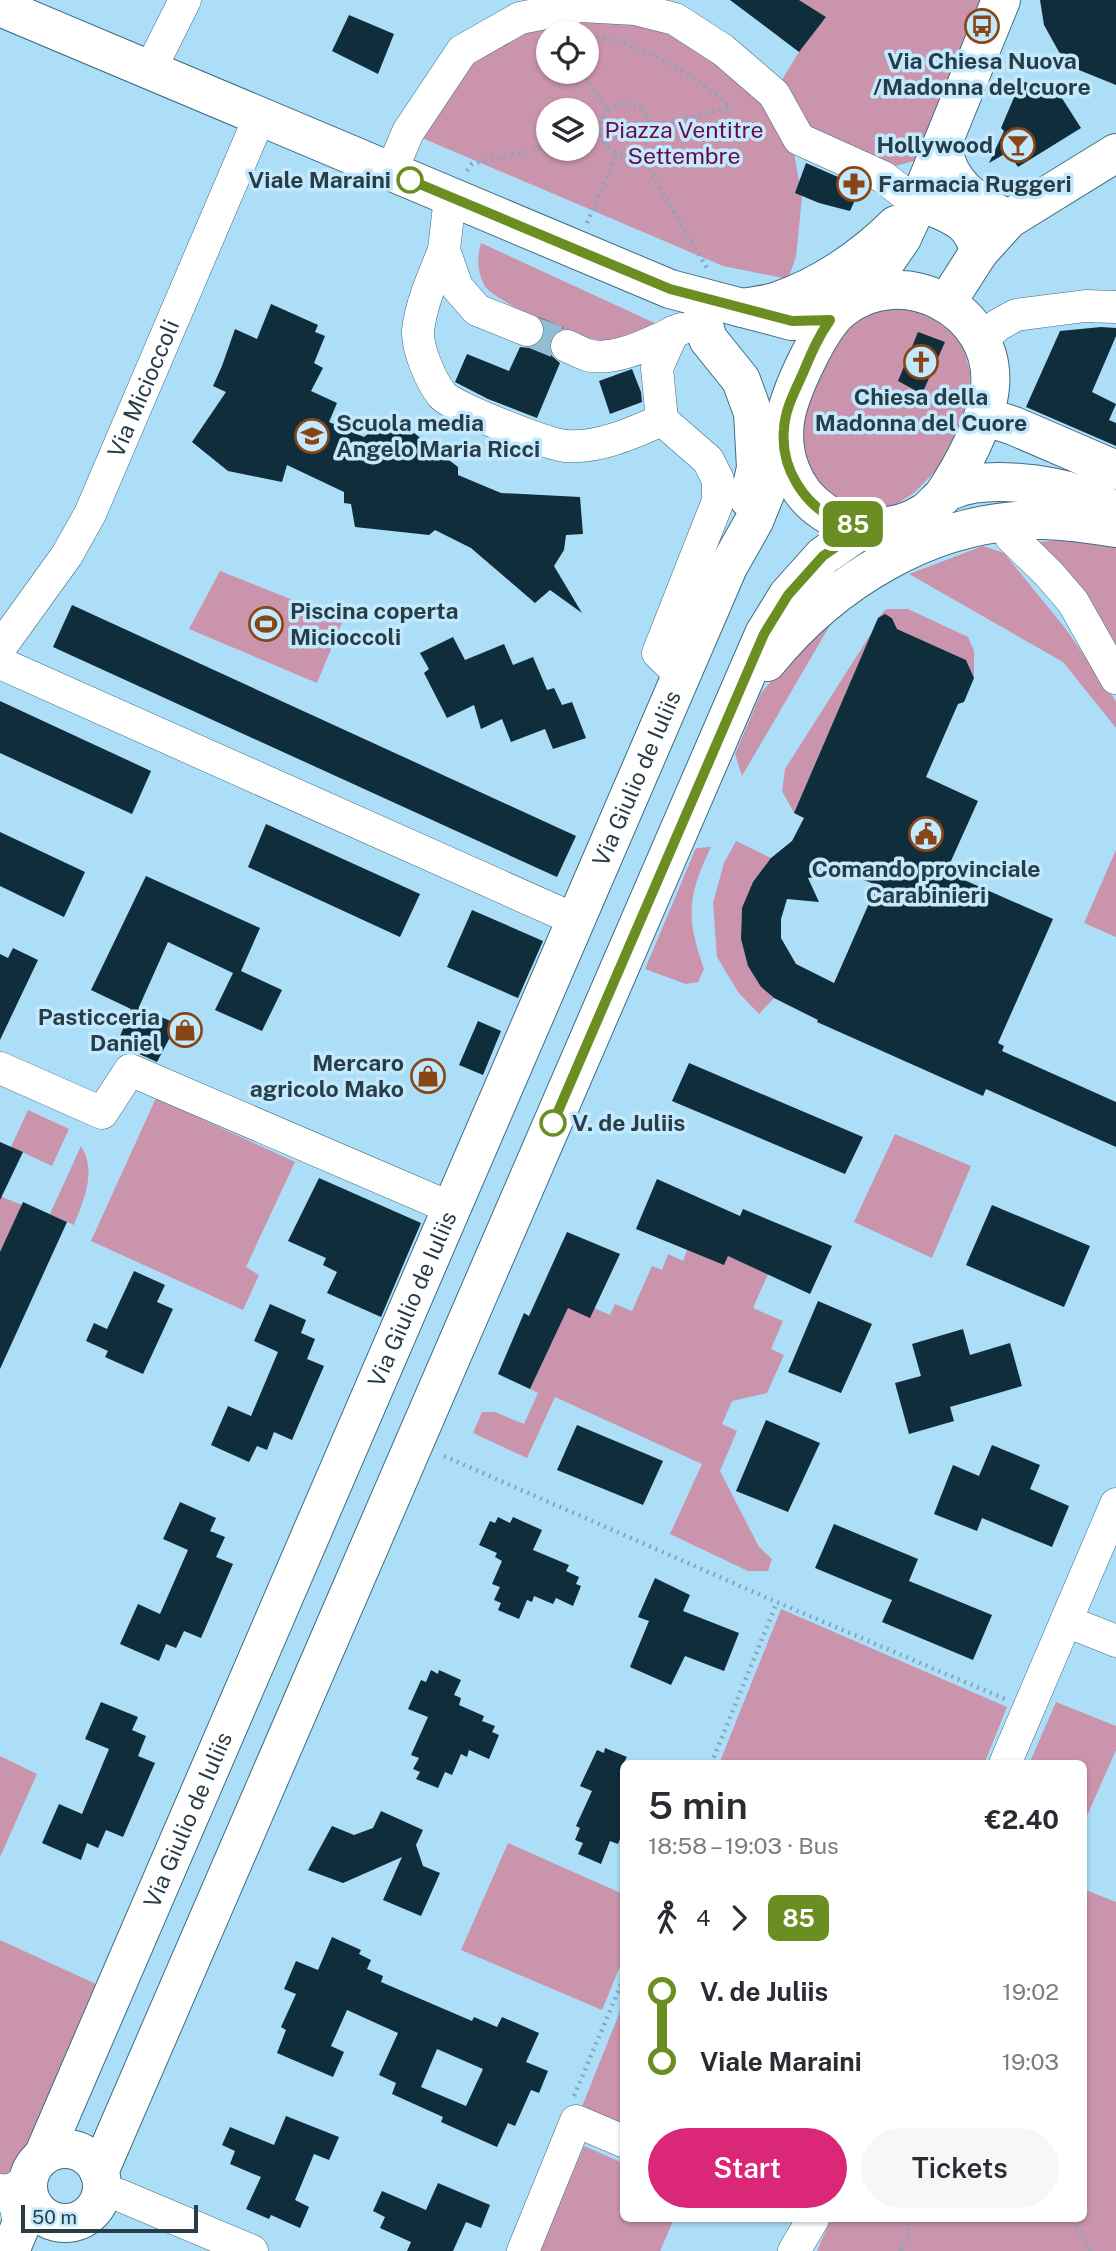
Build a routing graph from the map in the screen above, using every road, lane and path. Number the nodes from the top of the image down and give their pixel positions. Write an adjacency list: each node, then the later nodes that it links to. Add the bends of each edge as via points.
1 (185, 0): 5 (street)
2 (1001, 0): 11 (main road)
3 (0, 7): 5 (main road)
4 (599, 36): 9 (path, via 676,66 730,107)
5 (150, 70): 8 (main road)
6 (590, 84): 7 (path)
7 (608, 110): 9 (path, via 624,104 638,107); 10 (path, via 600,125)
8 (260, 116): 16 (main road); 41 (street, Via Micioccoli, via 90,514 67,555)
9 (650, 126): 13 (path, via 647,144)
10 (601, 135): 14 (path)
11 (941, 147): 18 (main road); 19 (main road, via 958,182 992,211)
12 (536, 150): 17 (path, via 472,164)
13 (638, 151): 14 (path); 27 (path, via 710,272)
14 (617, 153): 20 (path)
15 (1116, 153): 19 (main road)
16 (391, 172): 17 (main road); 18 (street, via 408,132 461,51 520,18 581,6 635,9 675,19 723,50 774,93 799,139 883,177)
17 (450, 197): 20 (main road); 21 (street)
18 (919, 201): 22 (main road, via 968,226); 25 (main road, via 844,268 774,302); 26 (main road, via 895,249)
19 (1009, 219): 22 (main road)
20 (575, 249): 27 (main road)
21 (444, 250): 28 (street, via 457,287 477,310); 32 (street, via 418,332 423,360 443,397 527,435 565,446 629,435)
22 (979, 252): 23 (main road)
23 (947, 302): 26 (main road, via 917,290 893,289 876,291); 29 (main road)
24 (1116, 307): 29 (street, via 1016,314)
25 (742, 308): 26 (main road, via 792,321); 27 (main road)
26 (843, 309): 33 (main road, via 817,339)
27 (687, 310): 30 (street, via 646,346 620,354 589,356); 32 (street, via 657,368); 33 (main road, via 735,339 762,366); 40 (main road, via 741,380 753,413 756,468)
28 (527, 330)
29 (981, 340): 31 (main road, via 990,387)
30 (567, 346)
31 (983, 416): 34 (main road); 35 (main road)
32 (662, 420): 43 (street, via 708,460 718,480 718,501 658,653)
33 (786, 428): 37 (main road, via 792,476 806,497 840,521); 40 (main road, Via Giulio de Iuliis, via 754,521)
34 (1116, 470)
35 (942, 498): 36 (main road, via 951,490 978,484 1024,483 1082,495); 37 (main road, via 897,525)
36 (1116, 511)
37 (865, 527): 45 (main road, via 823,556 788,595 764,634)
38 (1116, 528): 45 (main road, via 1037,520 1006,523 956,532 908,549 849,583 814,612 782,643)
39 (1011, 537): 44 (street, via 1073,602)
40 (728, 568): 43 (main road, Via Giulio de Iuliis)
41 (0, 648)
42 (0, 663): 46 (street)
43 (681, 675): 46 (main road, Via Giulio de Iuliis)
44 (1116, 678)
45 (734, 706): 61 (main road)
46 (576, 920): 48 (main road, Via Giulio de Iuliis)
47 (0, 1068): 48 (street, via 102,1113 130,1070)
48 (451, 1208): 60 (main road, Via Giulio de Iuliis)
49 (444, 1456): 51 (path)
50 (1116, 1504): 52 (street)
51 (777, 1602): 54 (path); 55 (path)
52 (1066, 1621): 53 (street); 54 (street)
53 (1116, 1641)
54 (1028, 1709): 56 (street)
55 (713, 1760)
56 (1007, 1760)
57 (620, 1987): 58 (path, via 570,2106 569,2113)
58 (576, 2121): 59 (street); 66 (street)
59 (620, 2140)
60 (20, 2199): 61 (main road, via 48,2220 60,2223 72,2223); 61 (main road, via 61,2149 80,2152 95,2163)
61 (88, 2210): 65 (street, via 119,2195)
62 (810, 2222): 67 (street)
63 (909, 2222): 68 (path)
64 (1075, 2222): 69 (path)
65 (252, 2251)
66 (523, 2251)
67 (794, 2251)
68 (901, 2251)
69 (1090, 2251)

